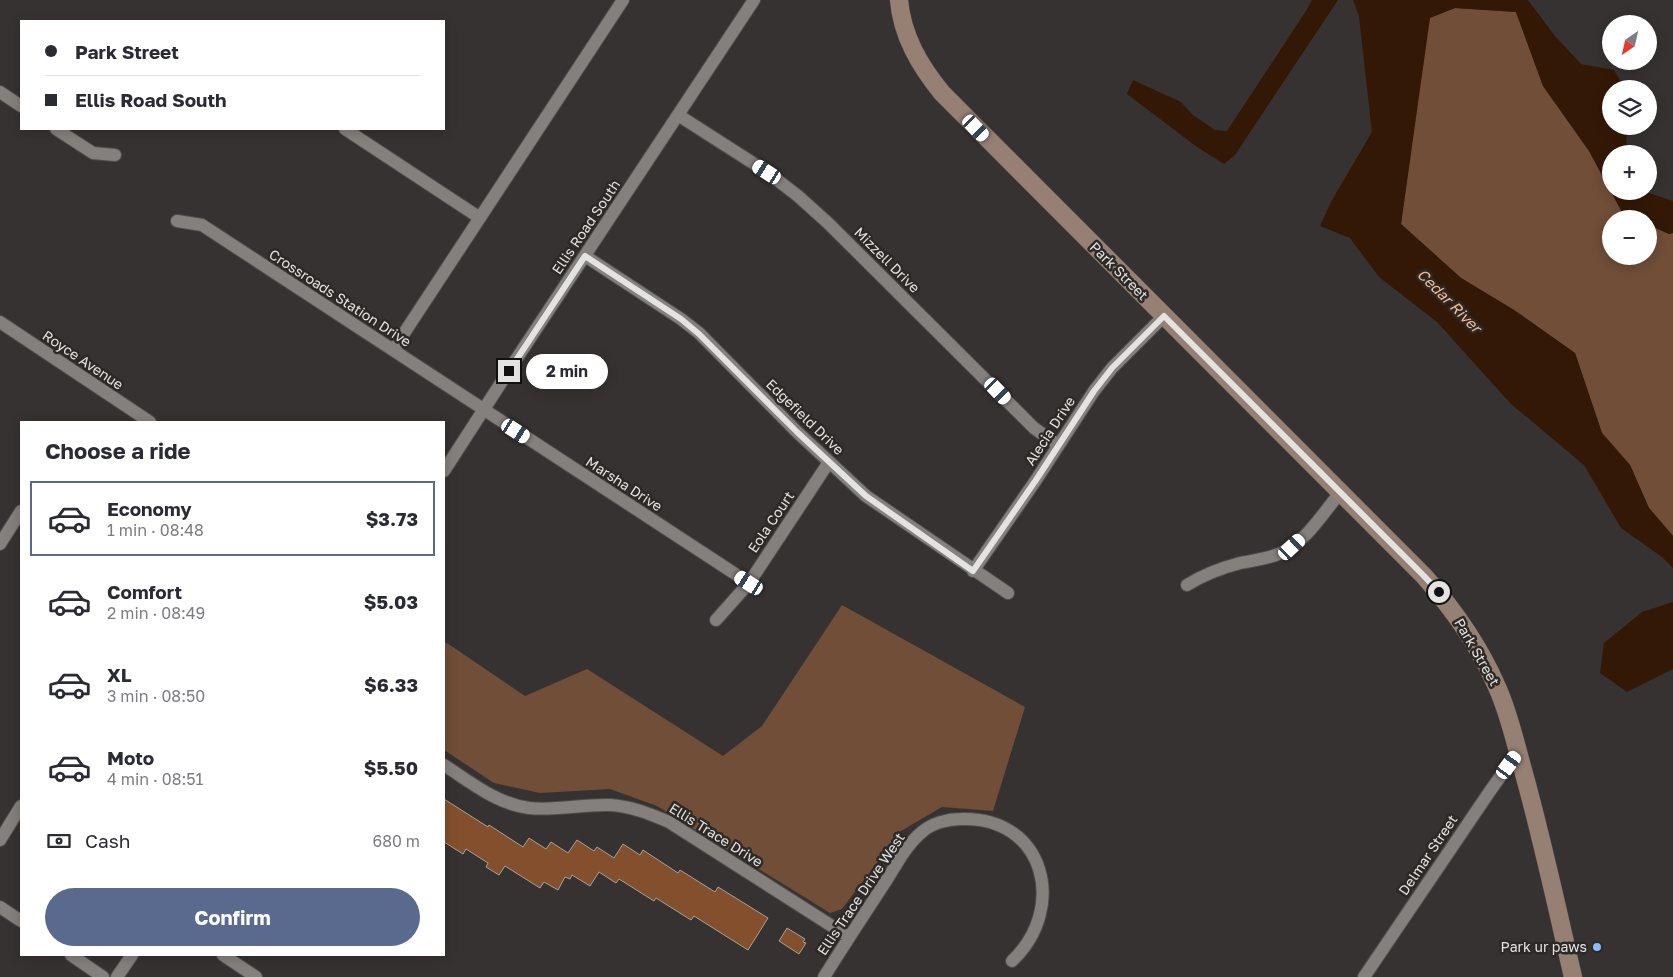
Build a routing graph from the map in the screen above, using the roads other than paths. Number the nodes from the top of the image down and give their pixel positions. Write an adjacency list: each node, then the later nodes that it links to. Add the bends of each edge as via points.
1 (623, 0): 10 (street)
2 (754, 0): 6 (street, Ellis Road South)
3 (900, 0): 13 (street, Park Street, via 915,55 942,93)
4 (0, 92): 5 (street)
5 (20, 105)
6 (678, 115): 12 (street, Ellis Road South); 18 (street, Mizzell Drive, via 767,172 798,196 1034,428)
7 (58, 130): 9 (street, via 93,153)
8 (347, 130): 10 (street)
9 (115, 155)
10 (480, 218): 15 (street)
11 (177, 221): 15 (street, Crossroads Station Drive, via 202,225)
12 (585, 256): 16 (street, Ellis Road South); 19 (street, Edgefield Drive, via 699,334)
13 (1164, 316): 18 (street, Alecia Drive, via 1112,368); 21 (street, Park Street)
14 (0, 322): 17 (street, Royce Avenue)
15 (393, 350): 16 (street, Crossroads Station Drive)
16 (483, 410): 20 (street, Ellis Road South); 25 (street, Marsha Drive)
17 (148, 421)
18 (1058, 445): 24 (street, Alecia Drive)
19 (829, 462): 24 (street, Edgefield Drive, via 866,496); 25 (street, Eola Court)
20 (445, 469)
21 (1340, 493): 26 (street, via 1292,547 1262,559 1223,568); 29 (street, Park Street, via 1424,576 1461,621 1498,688)
22 (20, 513): 23 (street)
23 (0, 544)
24 (973, 571): 27 (street, Edgefield Drive)
25 (749, 583): 28 (street, Eola Court)
26 (1187, 586)
27 (1008, 593)
28 (716, 620)
29 (1518, 752): 44 (street, Delmar Street); 45 (street, Park Street)
30 (445, 766): 35 (street, Ellis Trace Drive, via 490,795 528,808 555,810 611,805 648,812 669,822)
31 (20, 808): 32 (street)
32 (0, 840)
33 (0, 907): 34 (street)
34 (20, 920)
35 (849, 937): 39 (street, Ellis Trace Drive West, via 905,852 922,832 953,819 983,820 1018,838 1031,852 1043,882 1041,914 1035,932); 43 (street, Ellis Trace Drive West)
36 (72, 956): 40 (street)
37 (131, 956): 41 (street)
38 (224, 956): 42 (street)
39 (1012, 961)
40 (103, 977)
41 (118, 977)
42 (256, 977)
43 (824, 977)
44 (1364, 977)
45 (1574, 977)

